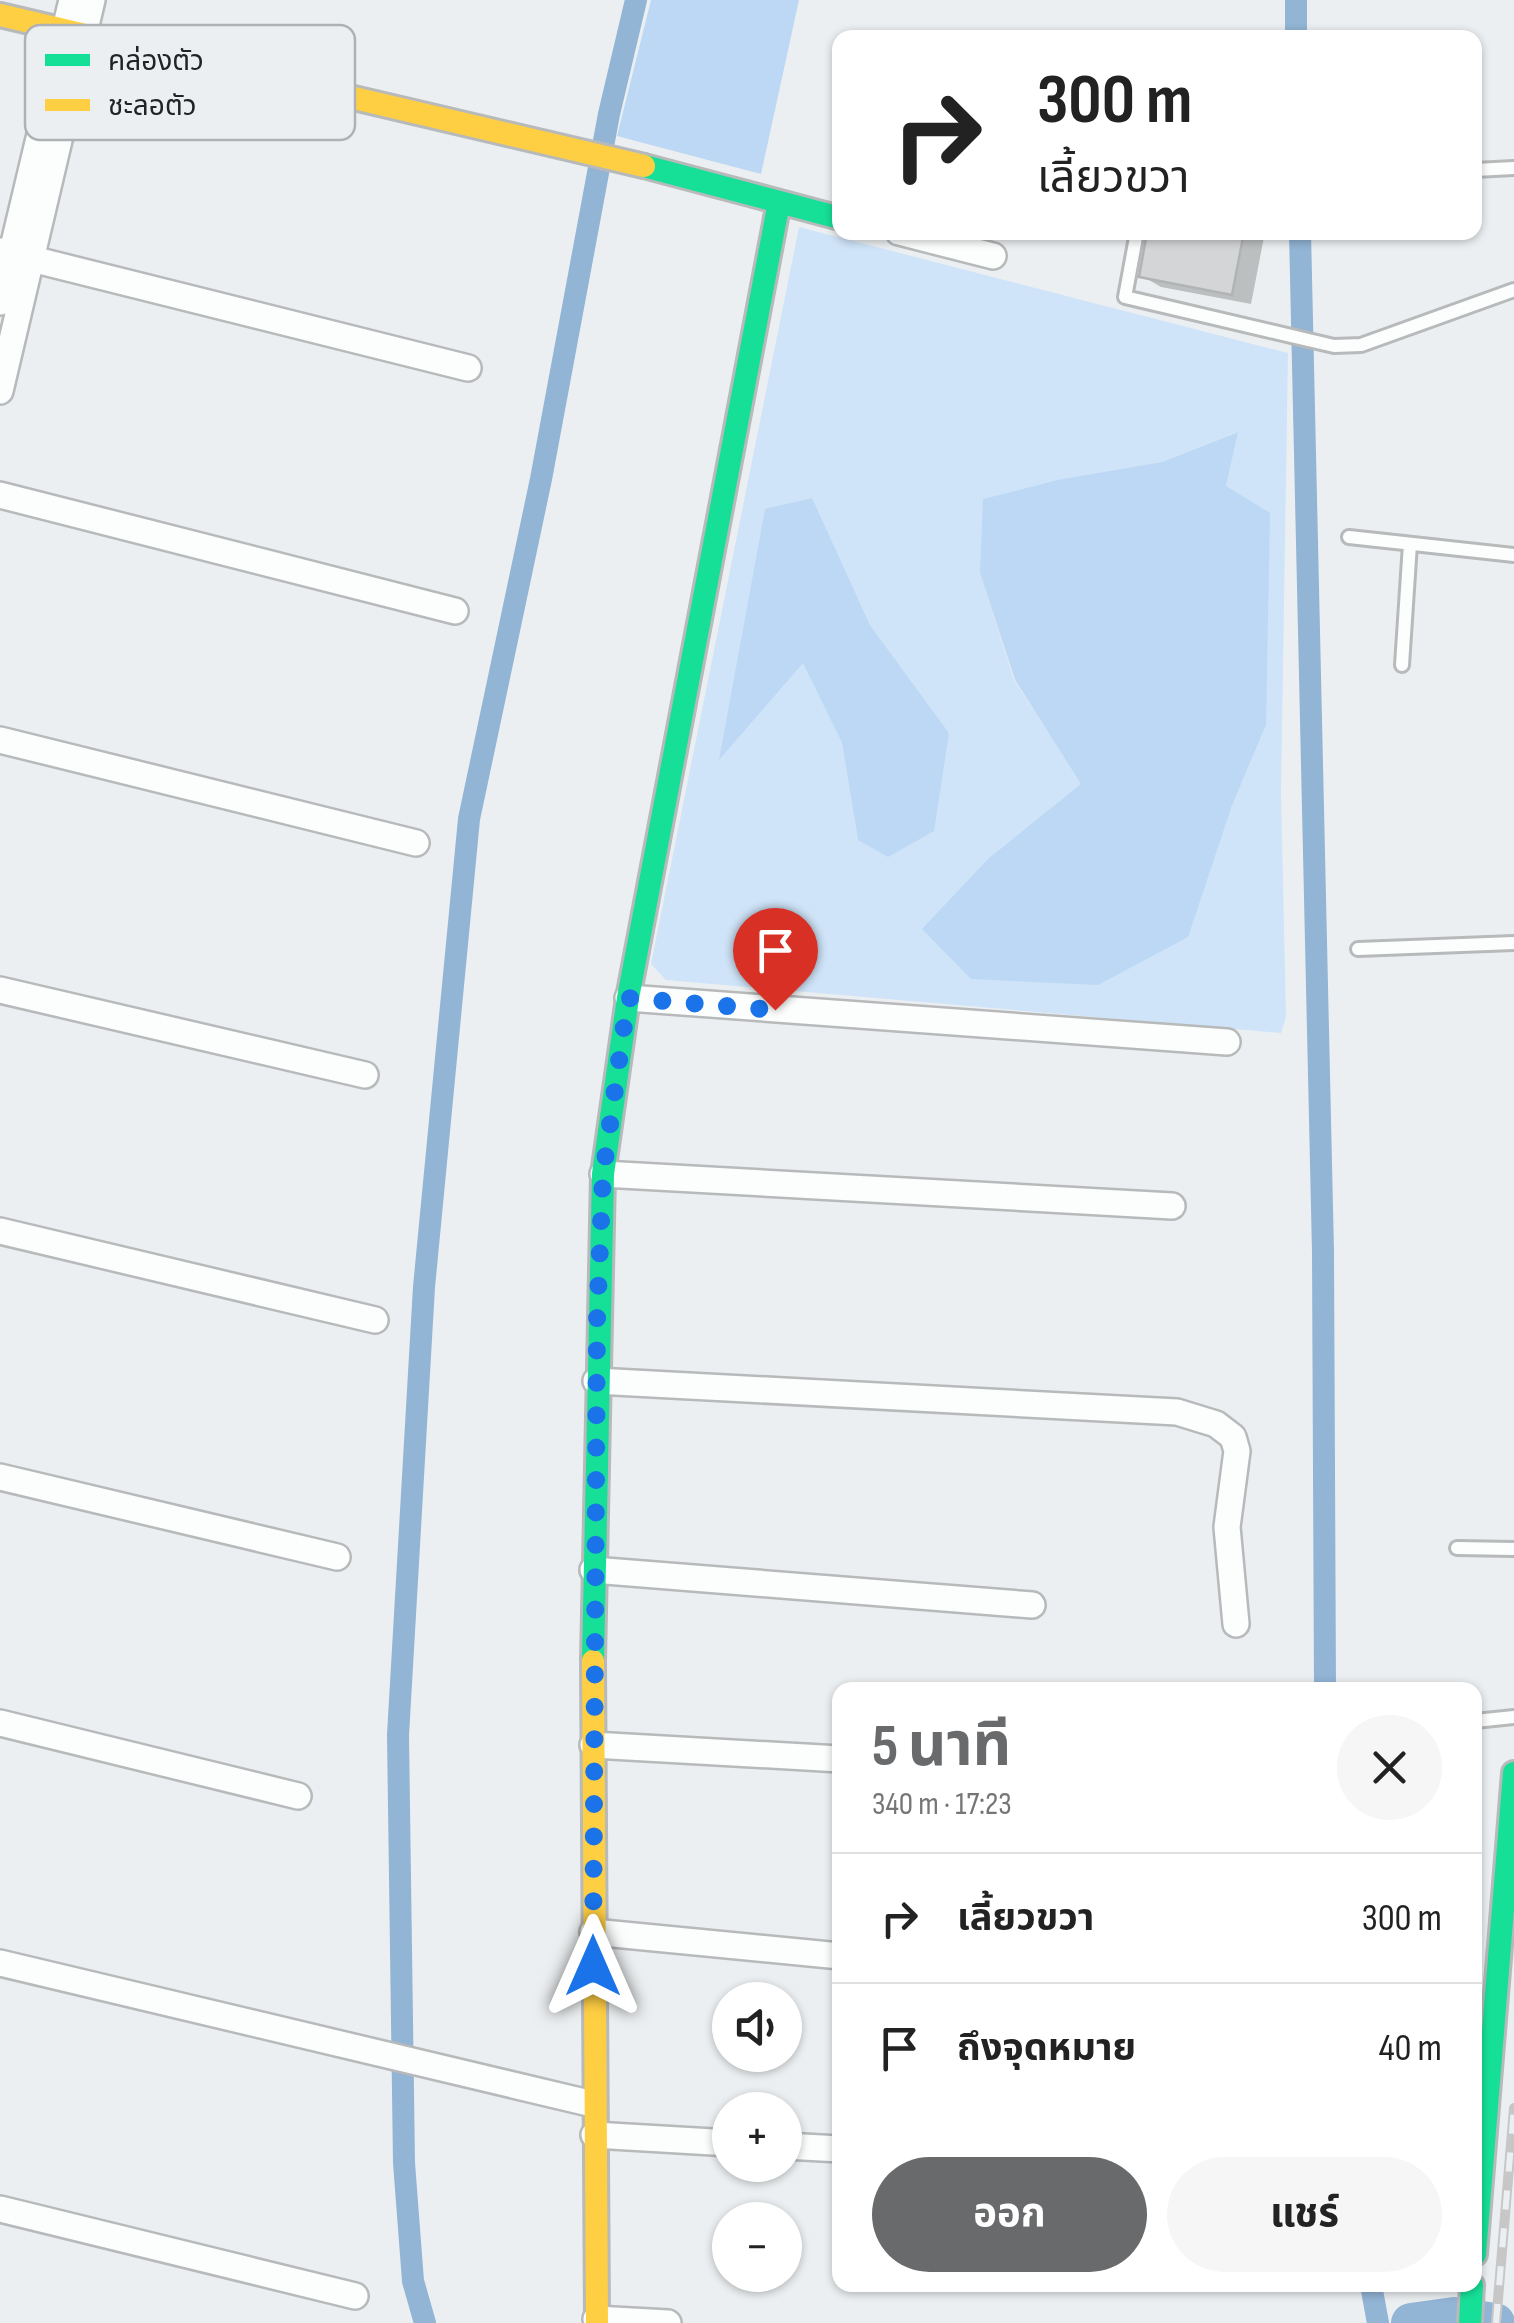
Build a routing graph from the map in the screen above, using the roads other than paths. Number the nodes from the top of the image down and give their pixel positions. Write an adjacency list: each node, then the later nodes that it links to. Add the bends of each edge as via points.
1 (72, 0): 5 (street)
2 (92, 0): 6 (street)
3 (0, 15): 4 (street)
4 (38, 25)
5 (74, 25)
6 (80, 25)
7 (355, 99): 11 (street)
8 (46, 140): 15 (street)
9 (1514, 168): 10 (lane)
10 (1482, 170)
11 (779, 202): 12 (street); 32 (street)
12 (832, 216)
13 (930, 240): 16 (street)
14 (1135, 240): 17 (lane, via 1124,296 1334,346 1361,345)
15 (14, 254): 18 (street); 19 (street); 20 (street)
16 (993, 256)
17 (1514, 290)
18 (0, 302)
19 (468, 368)
20 (0, 391)
21 (0, 496): 25 (street)
22 (1350, 537): 23 (lane)
23 (1410, 544): 24 (lane); 26 (lane)
24 (1514, 555)
25 (455, 611)
26 (1402, 666)
27 (0, 740): 28 (street)
28 (416, 843)
29 (1514, 943): 30 (lane)
30 (1358, 949)
31 (0, 990): 34 (street)
32 (628, 998): 33 (street); 35 (street)
33 (1227, 1042)
34 (365, 1075)
35 (603, 1174): 36 (street); 39 (street)
36 (1172, 1206)
37 (0, 1230): 38 (street)
38 (375, 1320)
39 (596, 1381): 44 (street); 46 (street, via 1177,1412 1216,1424 1234,1438 1237,1451 1227,1527)
40 (0, 1477): 43 (street)
41 (1457, 1548): 42 (lane)
42 (1514, 1549)
43 (337, 1557)
44 (593, 1570): 45 (street); 50 (street)
45 (1032, 1604)
46 (1236, 1624)
47 (1514, 1717): 48 (lane)
48 (1482, 1720)
49 (0, 1722): 53 (street)
50 (593, 1746): 51 (street); 54 (street)
51 (832, 1759)
52 (1514, 1774): 59 (street, via 1496,1909)
53 (298, 1796)
54 (592, 1932): 55 (street); 57 (street)
55 (832, 1955)
56 (0, 1963): 57 (street)
57 (593, 2104): 58 (street)
58 (594, 2135): 60 (street); 66 (street)
59 (1482, 2139)
60 (712, 2142)
61 (802, 2147): 62 (street)
62 (832, 2148)
63 (0, 2209): 65 (street)
64 (1472, 2292): 68 (street)
65 (355, 2296)
66 (596, 2321): 67 (street)
67 (668, 2323)
68 (1470, 2323)

